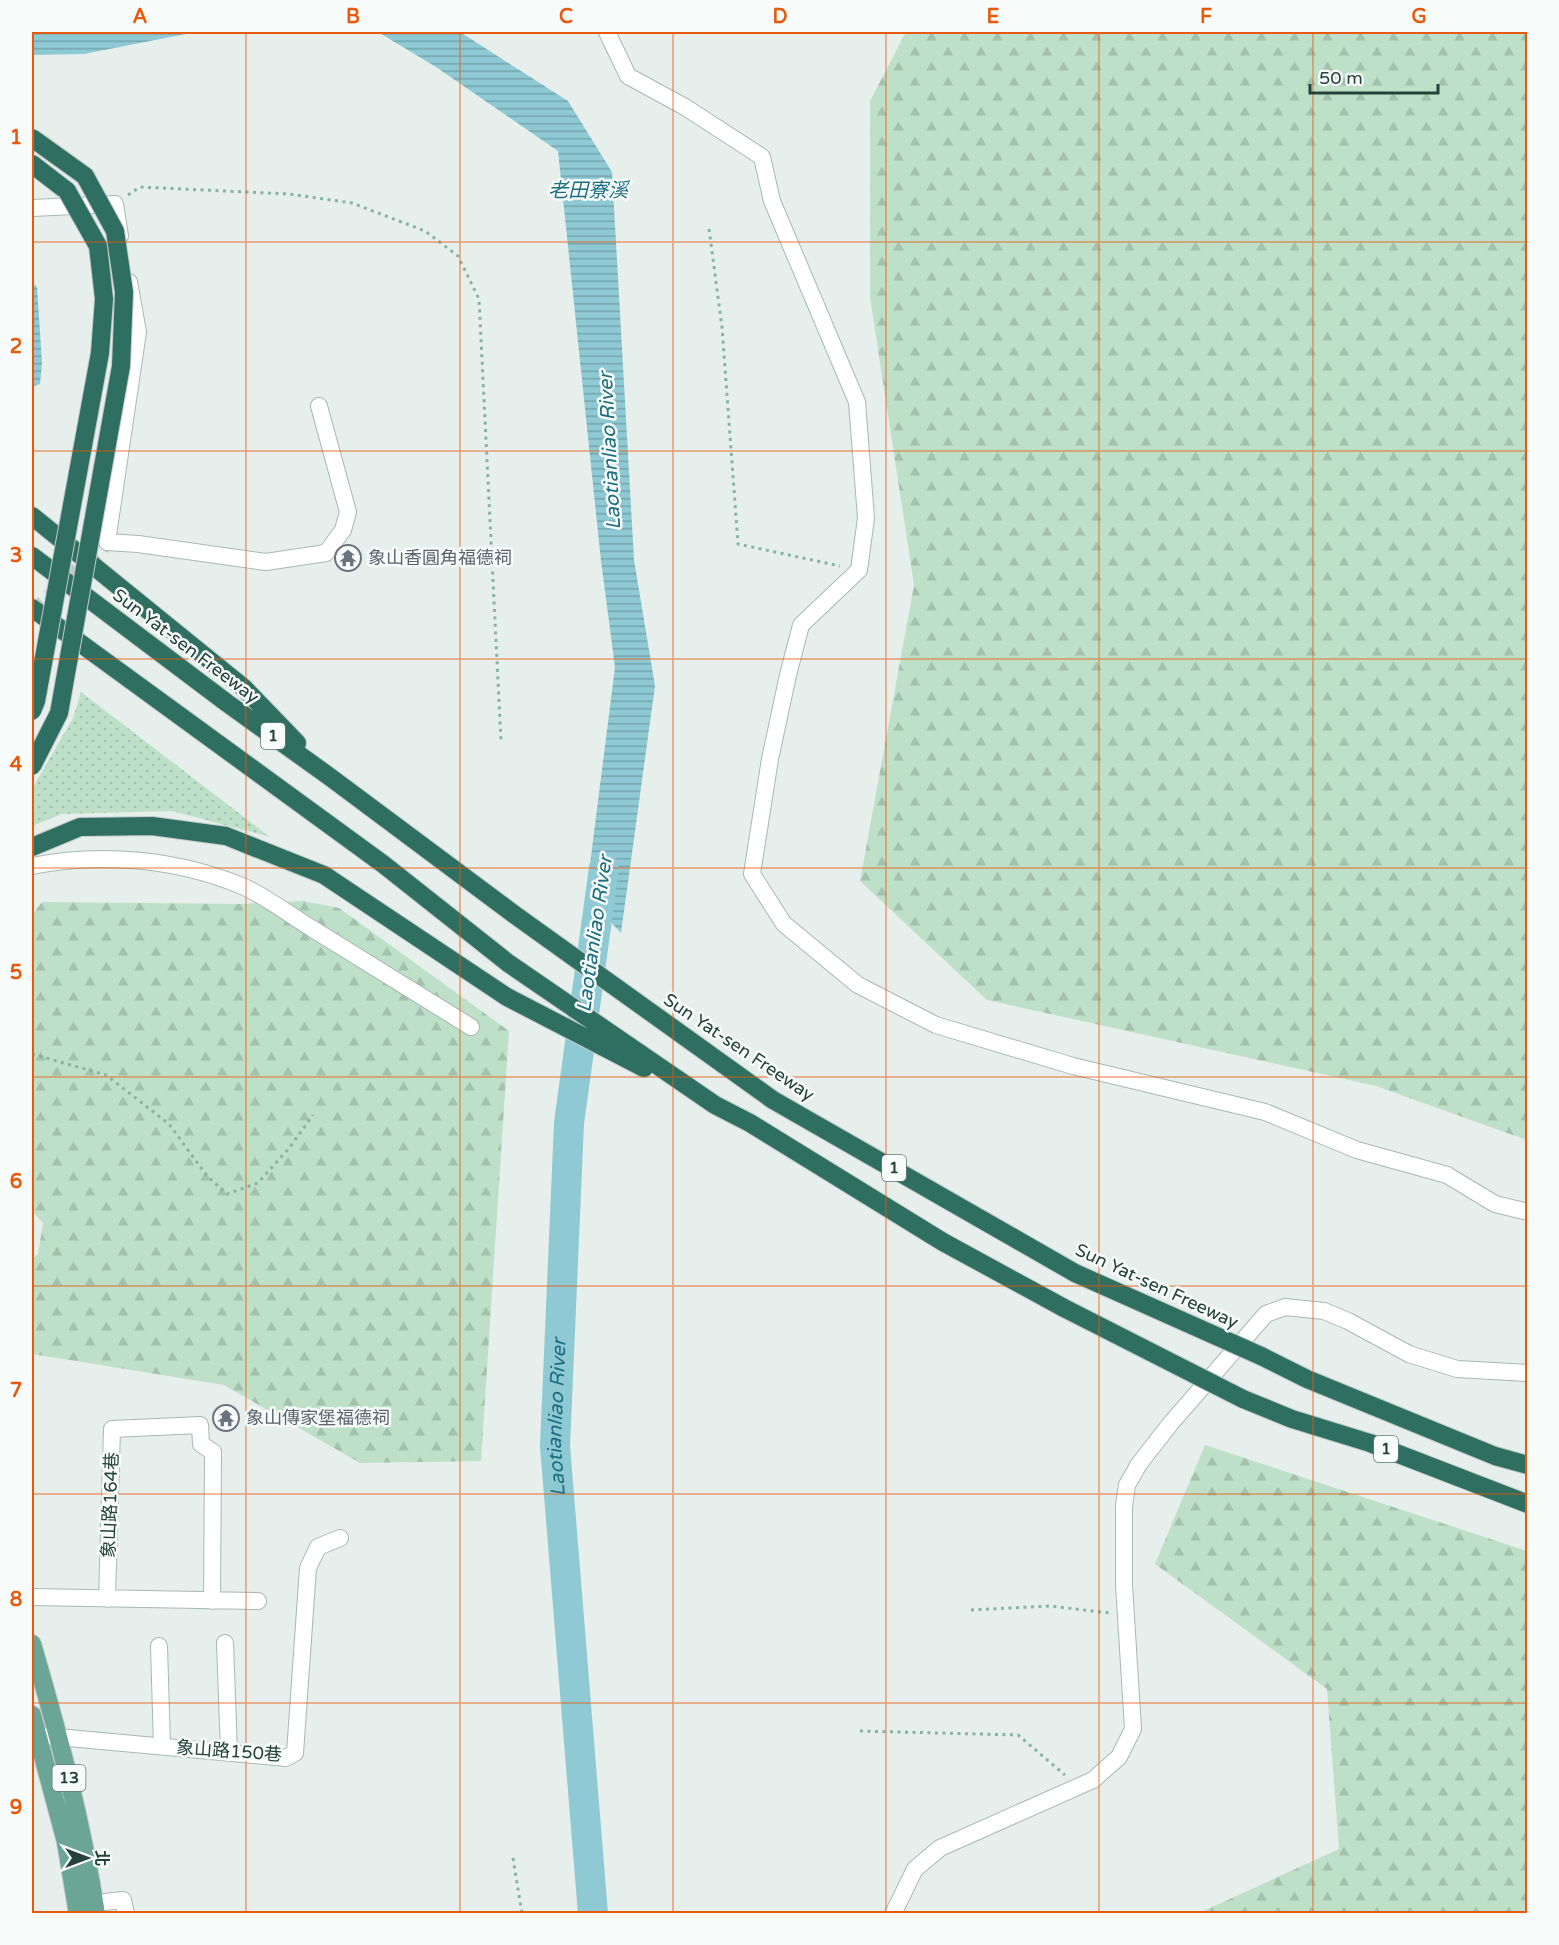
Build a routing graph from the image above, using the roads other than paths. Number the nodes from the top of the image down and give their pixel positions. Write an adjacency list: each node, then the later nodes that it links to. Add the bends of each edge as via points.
1 (607, 32): 16 (street, via 628,76 762,157 772,201 857,402 866,518 859,570 801,625 770,759 752,874 784,924 858,986 936,1025 1073,1066 1265,1112 1357,1150 1447,1175 1495,1204)
2 (32, 138): 10 (highway, bridge, via 85,176 114,231 124,292 121,366 59,713)
3 (32, 164): 9 (highway, bridge, via 67,191 98,246 104,299 100,353)
4 (32, 208): 5 (street, via 114,204 138,332 107,542 266,562 326,553 343,531 348,512)
5 (319, 406)
6 (32, 516): 11 (highway, via 244,688)
7 (32, 556): 11 (highway, Sun Yat-sen Freeway / 1)
8 (32, 608): 15 (highway, 1, via 383,864 508,963)
9 (32, 711)
10 (32, 766)
11 (330, 777): 18 (highway, Sun Yat-sen Freeway / 1, bridge, via 774,1100 1075,1273 1307,1379 1495,1456)
12 (32, 847): 15 (highway, via 80,827 152,826 225,836 324,875 507,997)
13 (32, 866): 14 (street, via 108,859 154,863 201,872 244,887)
14 (471, 1027)
15 (715, 1105): 19 (highway, 1, bridge, via 943,1242 1243,1399)
16 (1527, 1212)
17 (1527, 1373): 36 (street, via 1457,1369 1408,1354 1324,1311 1285,1307 1266,1314 1171,1423 1127,1485 1124,1585 1133,1729 1119,1757 1093,1780 940,1848 915,1869)
18 (1527, 1465)
19 (1527, 1504)
20 (340, 1538): 32 (street, 象山路150巷, via 318,1547 308,1568 295,1753 286,1758)
21 (32, 1597): 22 (street)
22 (107, 1599): 23 (street); 23 (street, 象山路164巷, via 112,1429 200,1425 201,1444 213,1452)
23 (212, 1601): 24 (street)
24 (258, 1601)
25 (225, 1643): 32 (street)
26 (32, 1644): 30 (main road, 13)
27 (159, 1646): 31 (street)
28 (32, 1715): 29 (main road, 13)
29 (37, 1735): 30 (street, 象山路150巷); 34 (main road, 13, via 66,1842)
30 (59, 1736): 31 (street, 象山路150巷); 33 (main road, 13)
31 (162, 1746): 32 (street, 象山路150巷)
32 (229, 1753)
33 (96, 1908): 35 (street, via 123,1900)
34 (78, 1914)
35 (126, 1914)
36 (893, 1914)

